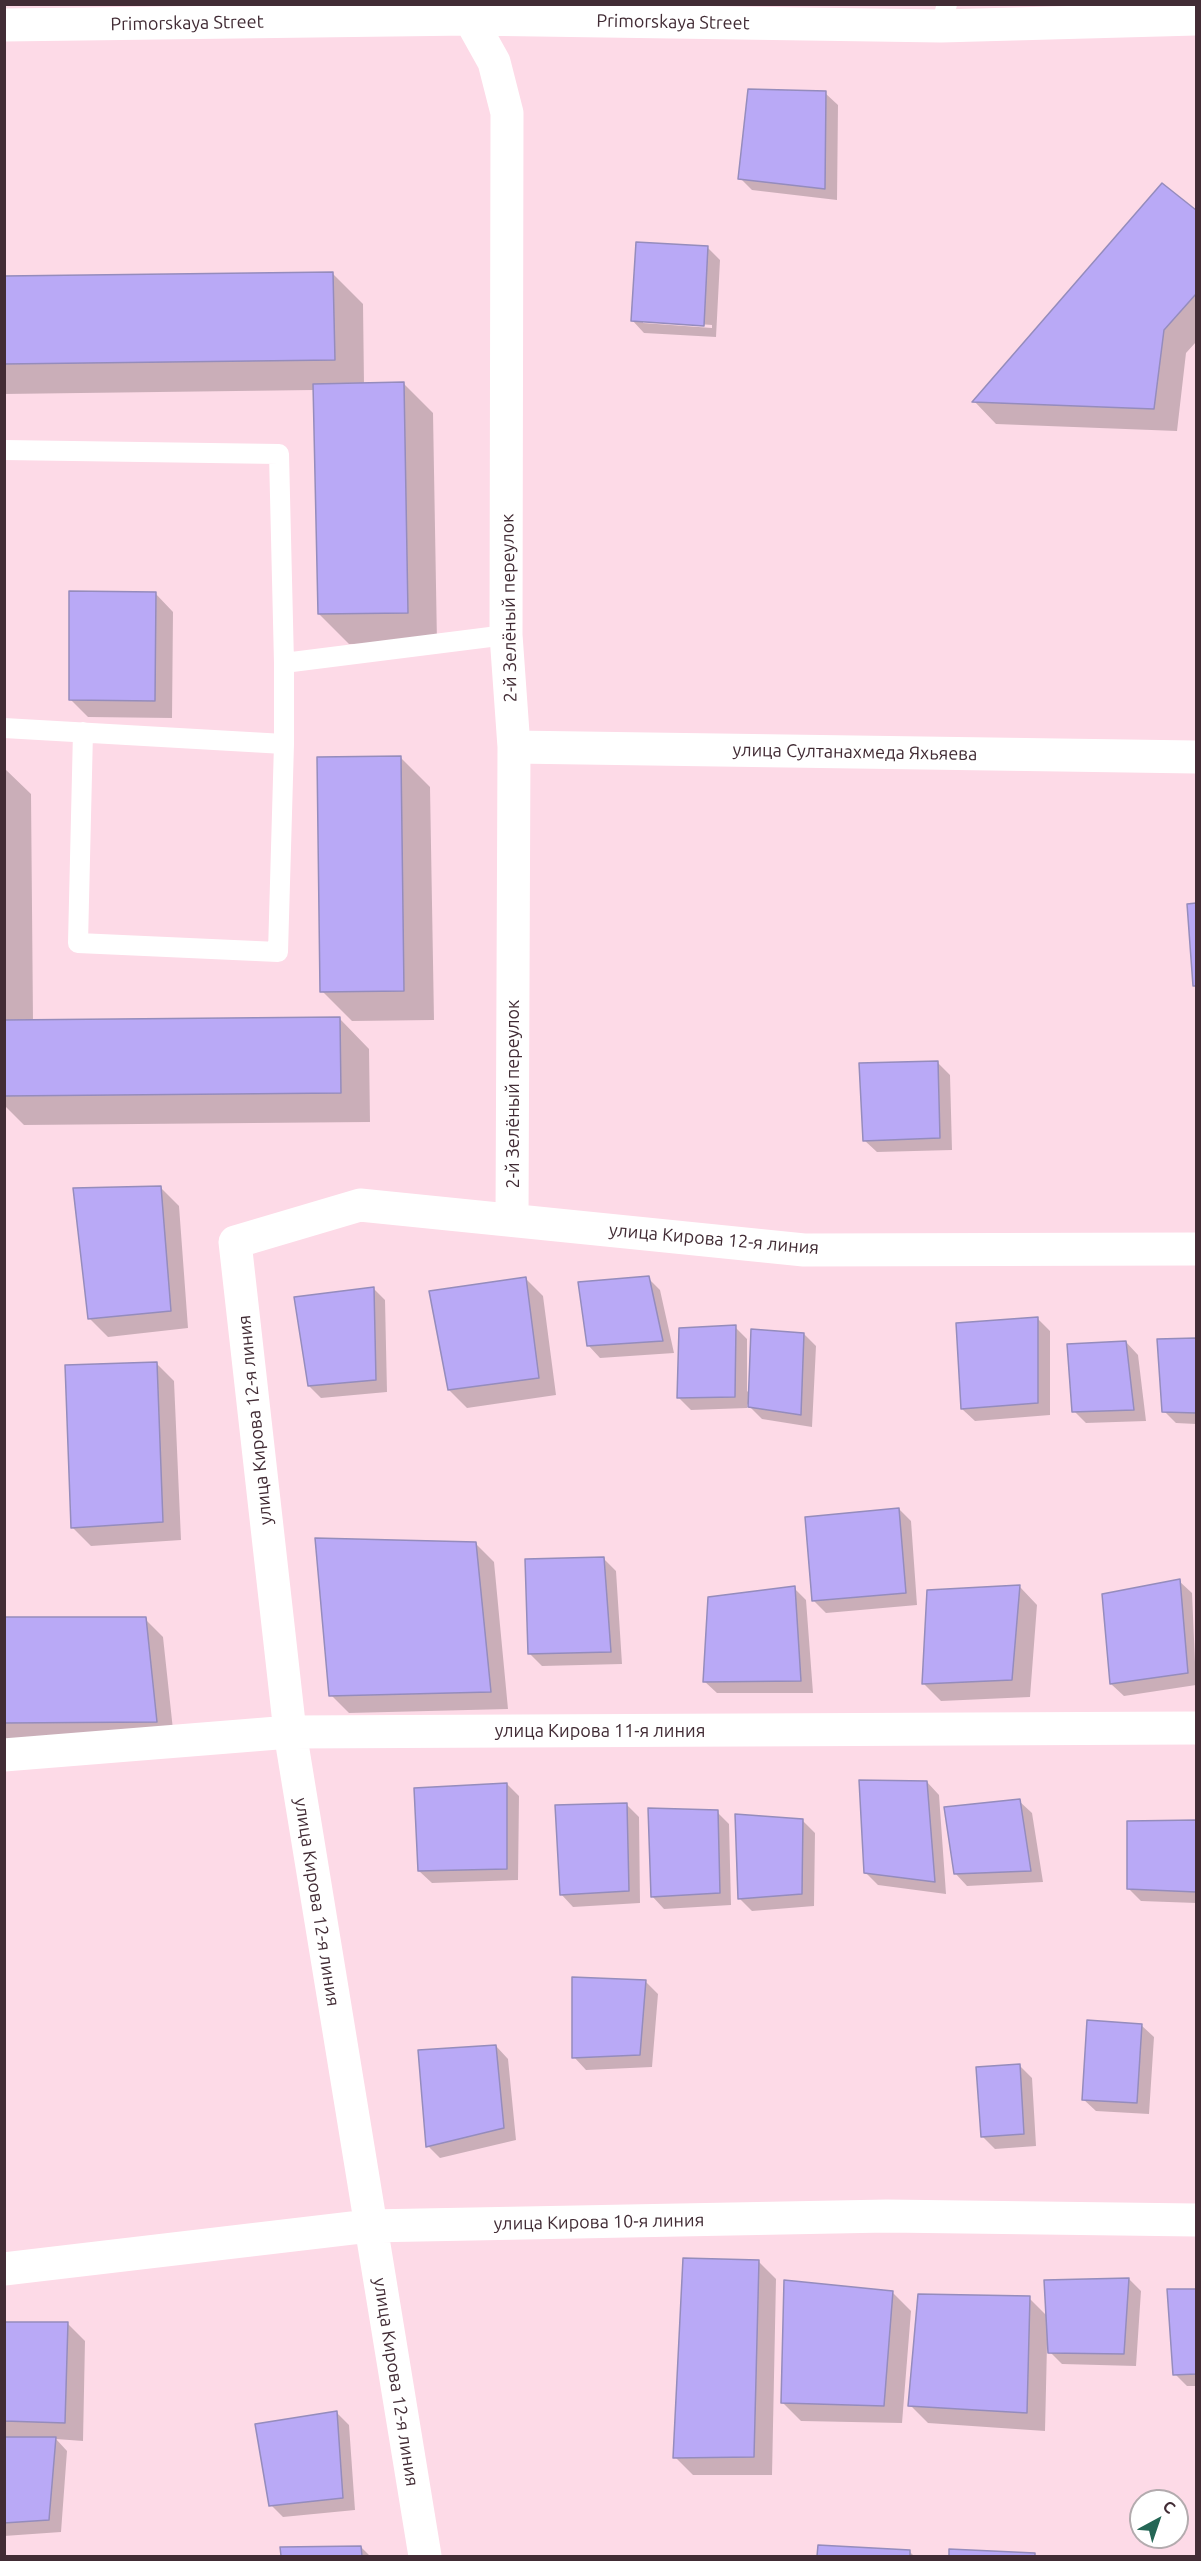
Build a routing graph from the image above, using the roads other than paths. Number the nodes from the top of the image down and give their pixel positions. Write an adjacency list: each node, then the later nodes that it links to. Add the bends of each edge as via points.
1 (470, 11): 2 (street, Primorskaya Street); 4 (street, Primorskaya Street); 6 (street, 2-й Зелёный переулок, via 494,63 507,113)
2 (944, 15): 3 (street, Primorskaya Street)
3 (1197, 20)
4 (4, 25)
5 (4, 450): 7 (lane, via 279,454)
6 (506, 635): 7 (lane); 11 (street, 2-й Зелёный переулок)
7 (284, 663): 10 (lane)
8 (4, 728): 9 (lane)
9 (83, 732): 10 (lane); 10 (lane, via 78,943 278,952)
10 (284, 744)
11 (514, 747): 12 (street, улица Султанахмеда Яхьяева); 13 (street, 2-й Зелёный переулок)
12 (1197, 757)
13 (512, 1219): 14 (street, улица Кирова 12-я линия, via 804,1250); 16 (street, улица Кирова 12-я линия, via 360,1205 235,1242)
14 (1197, 1249)
15 (1197, 1728): 16 (street, улица Кирова 11-я линия)
16 (290, 1732): 17 (street, улица Кирова 11-я линия); 19 (street, улица Кирова 12-я линия)
17 (4, 1755)
18 (1197, 2220): 19 (street, улица Кирова 10-я линия, via 887,2216)
19 (369, 2226): 20 (street, улица Кирова 10-я линия); 21 (street, улица Кирова 12-я линия)
20 (4, 2269)
21 (425, 2556)

